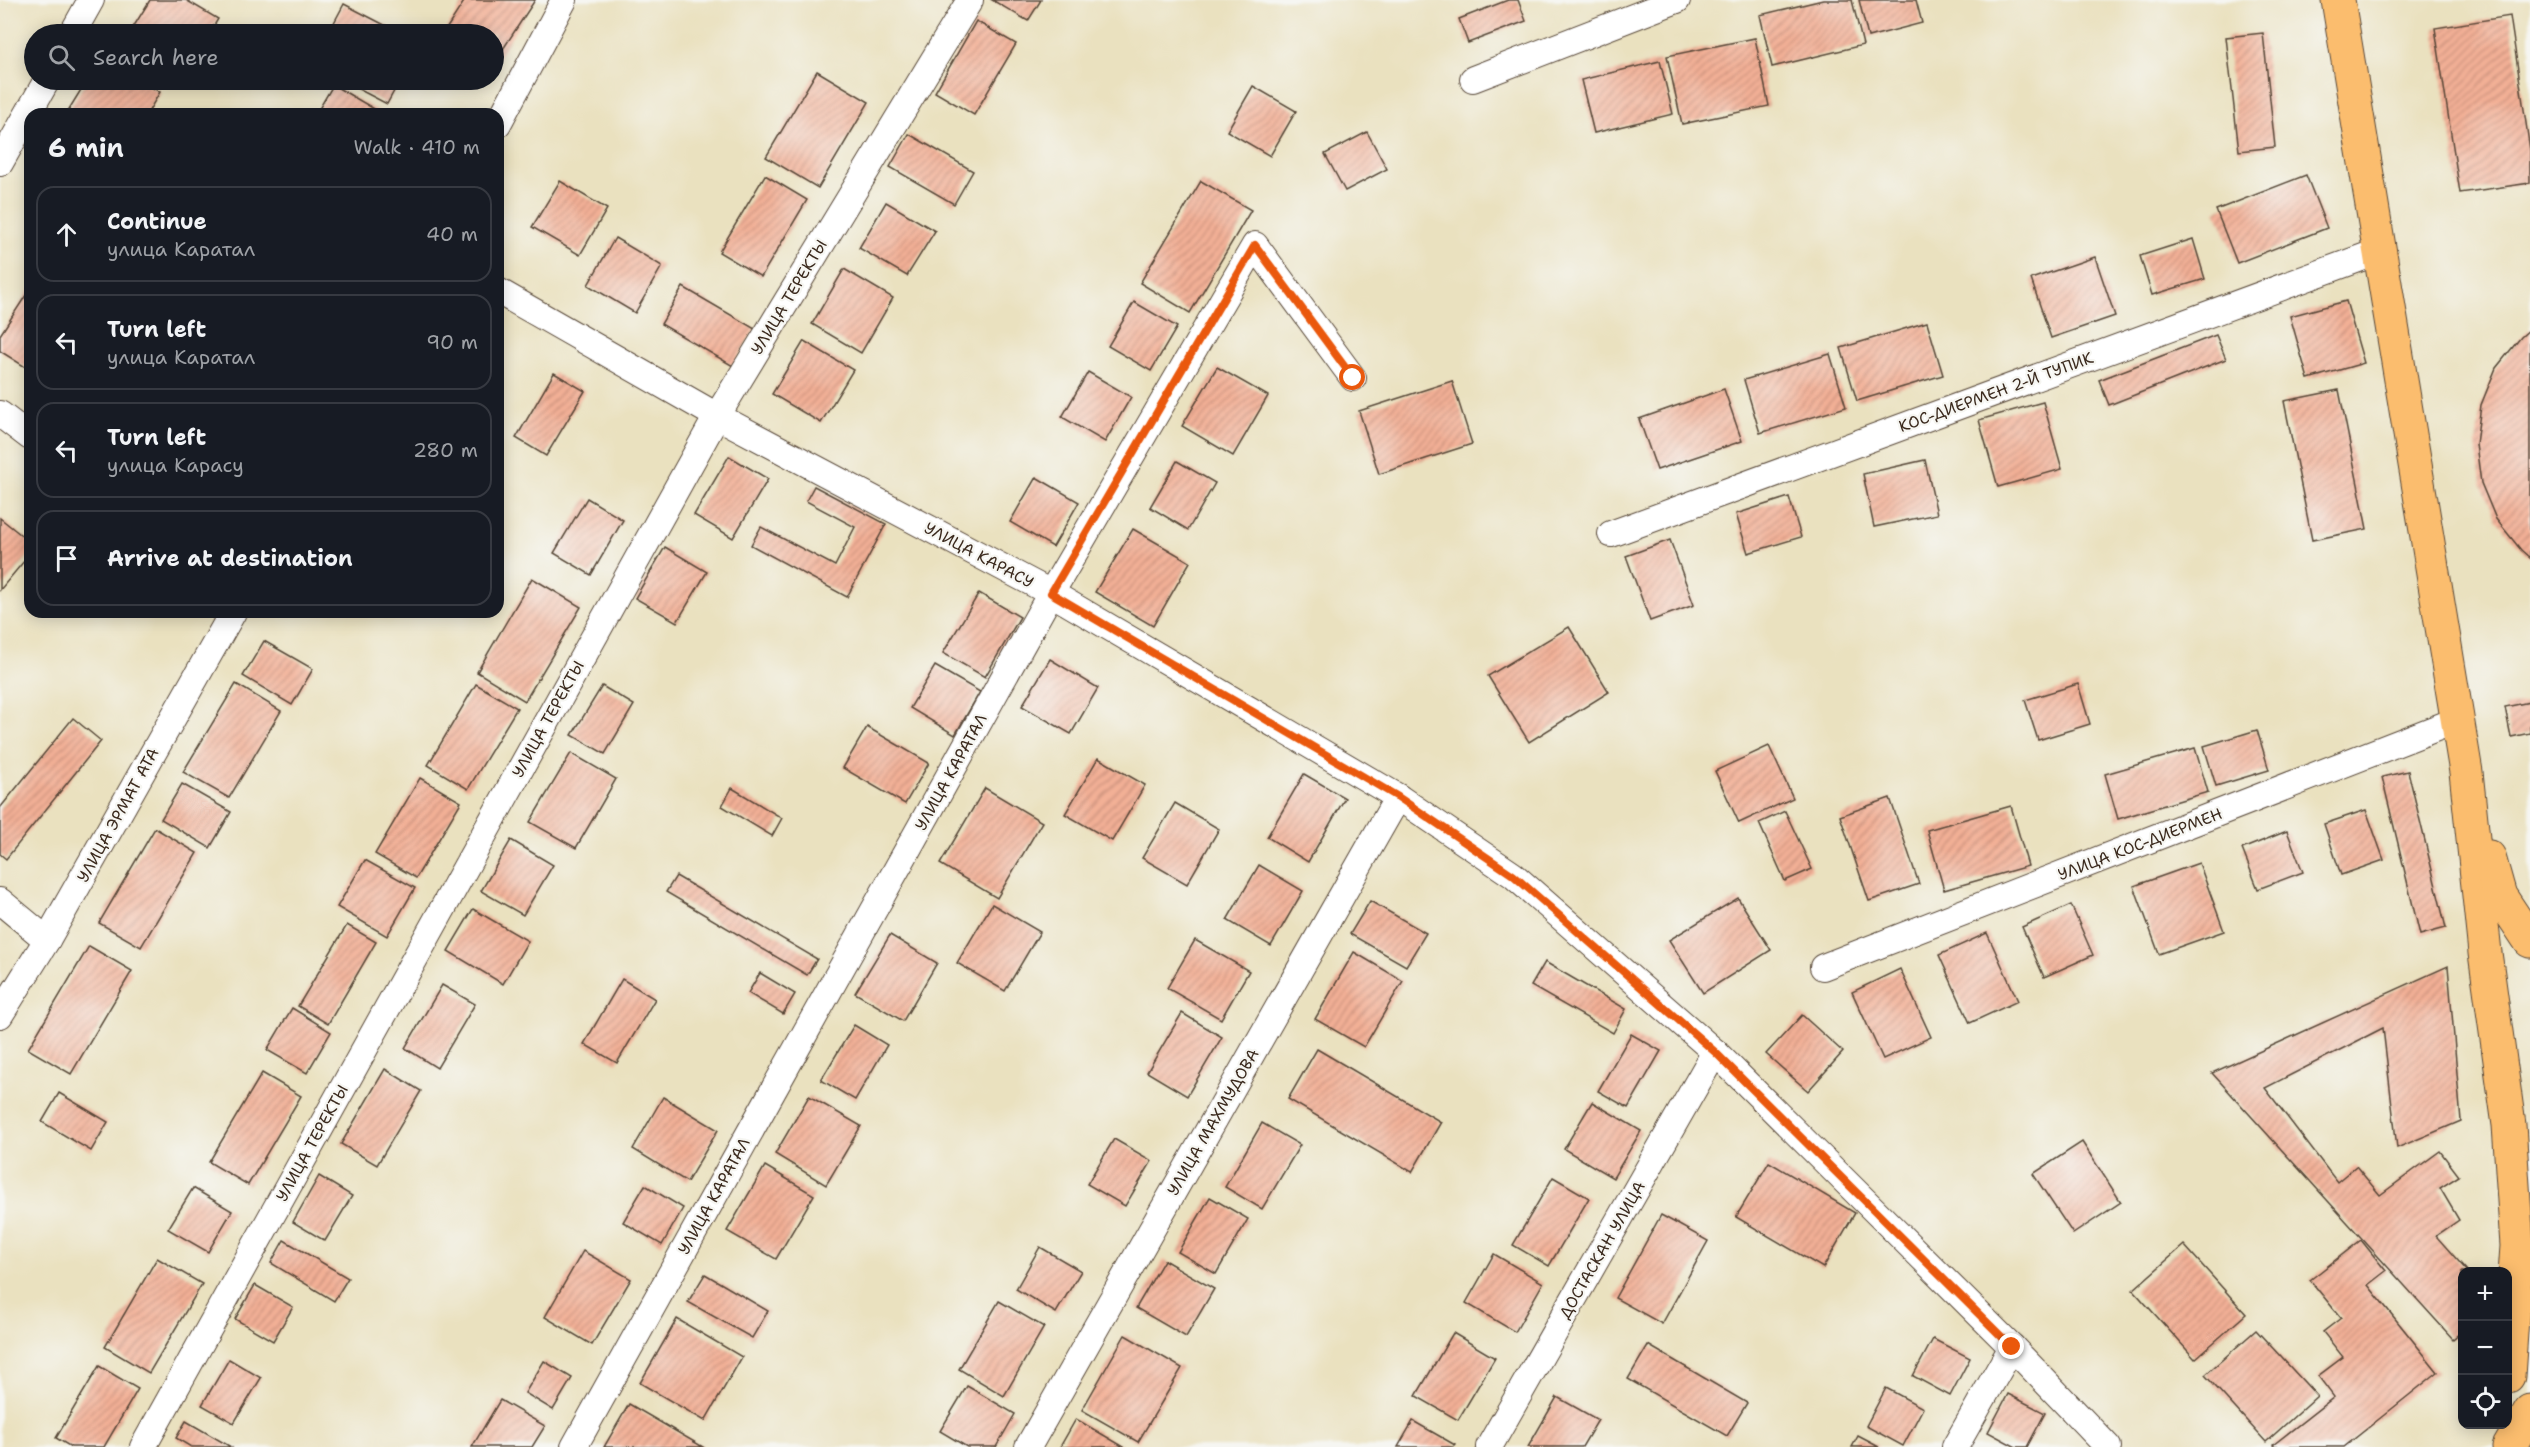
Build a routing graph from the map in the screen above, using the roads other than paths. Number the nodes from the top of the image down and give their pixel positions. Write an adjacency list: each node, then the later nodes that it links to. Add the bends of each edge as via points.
1 (91, 0): 6 (street)
2 (564, 0): 10 (street)
3 (970, 0): 17 (street, УЛИЦА ТЕРЕКТЫ)
4 (1677, 0): 7 (street)
5 (2338, 0): 13 (highway)
6 (78, 24)
7 (1473, 78)
8 (41, 90): 9 (street)
9 (31, 108)
10 (504, 113)
11 (24, 121): 12 (street)
12 (0, 164)
13 (2380, 251): 19 (street, КОС-ДИЕРМЕН 2-Й ТУПИК); 22 (highway)
14 (504, 294): 17 (street, УЛИЦА КАРАСУ)
15 (1353, 378): 20 (street, УЛИЦА КАРАТАЛ, via 1255,245)
16 (0, 414): 18 (street)
17 (717, 416): 20 (street, УЛИЦА КАРАСУ); 36 (street, УЛИЦА ТЕРЕКТЫ)
18 (24, 432)
19 (1611, 534)
20 (1051, 593): 24 (street, УЛИЦА КАРАСУ); 37 (street, УЛИЦА КАРАТАЛ)
21 (230, 618): 26 (street, УЛИЦА ЭРМАТ АТА)
22 (2457, 720): 23 (highway); 28 (street, УЛИЦА КОС-ДИЕРМЕН)
23 (2466, 772): 27 (highway, via 2500,896); 32 (highway, via 2485,954 2510,1125 2517,1246)
24 (1398, 797): 30 (street, УЛИЦА КАРАСУ, via 1513,875); 38 (street, УЛИЦА МАХМУДОВА)
25 (0, 901): 26 (street)
26 (47, 940): 29 (street, УЛИЦА ЭРМАТ АТА)
27 (2530, 941)
28 (1823, 968)
29 (0, 1015)
30 (1715, 1052): 31 (street, УЛИЦА КАРАСУ); 39 (street, ДОСТАСКАН УЛИЦА)
31 (2012, 1347): 40 (street); 41 (street, УЛИЦА КАРАСУ)
32 (2508, 1375)
33 (2530, 1411): 43 (highway)
34 (2530, 1425): 43 (highway)
35 (2503, 1429): 42 (highway)
36 (143, 1447)
37 (574, 1447)
38 (1028, 1447)
39 (1489, 1447)
40 (1955, 1447)
41 (2108, 1447)
42 (2501, 1447)
43 (2510, 1447)

